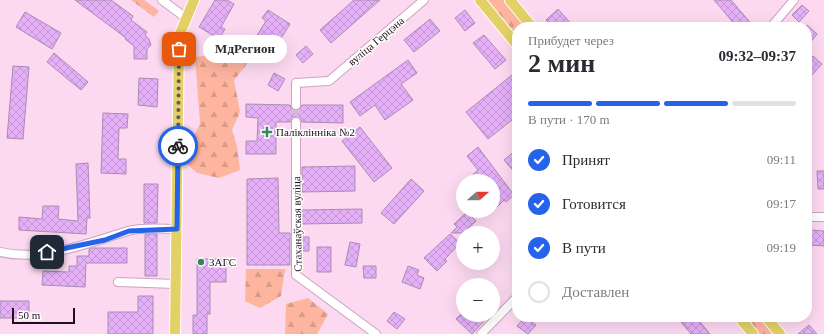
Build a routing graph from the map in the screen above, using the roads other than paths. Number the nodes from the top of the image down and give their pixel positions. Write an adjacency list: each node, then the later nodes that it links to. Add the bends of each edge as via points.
1 (162, 0): 7 (street)
2 (194, 0): 7 (main road)
3 (424, 0): 11 (street, вуліца Герцэна, via 329,81 296,83)
4 (480, 0): 10 (main road)
5 (510, 0): 8 (main road)
6 (794, 0): 9 (street)
7 (186, 18): 15 (main road, via 179,36)
8 (528, 22)
9 (775, 22)
10 (512, 39)
11 (296, 105)
12 (296, 122): 23 (street, Стаханаўская вуліца, via 296,275)
13 (824, 217): 14 (street)
14 (812, 218)
15 (177, 229): 16 (street, via 129,231 105,240 18,256); 18 (main road)
16 (0, 252)
17 (118, 282): 18 (street)
18 (176, 284): 22 (main road)
19 (512, 302): 24 (street)
20 (743, 322): 25 (main road)
21 (770, 322): 26 (main road)
22 (175, 334)
23 (376, 334)
24 (481, 334)
25 (753, 334)
26 (780, 334)

